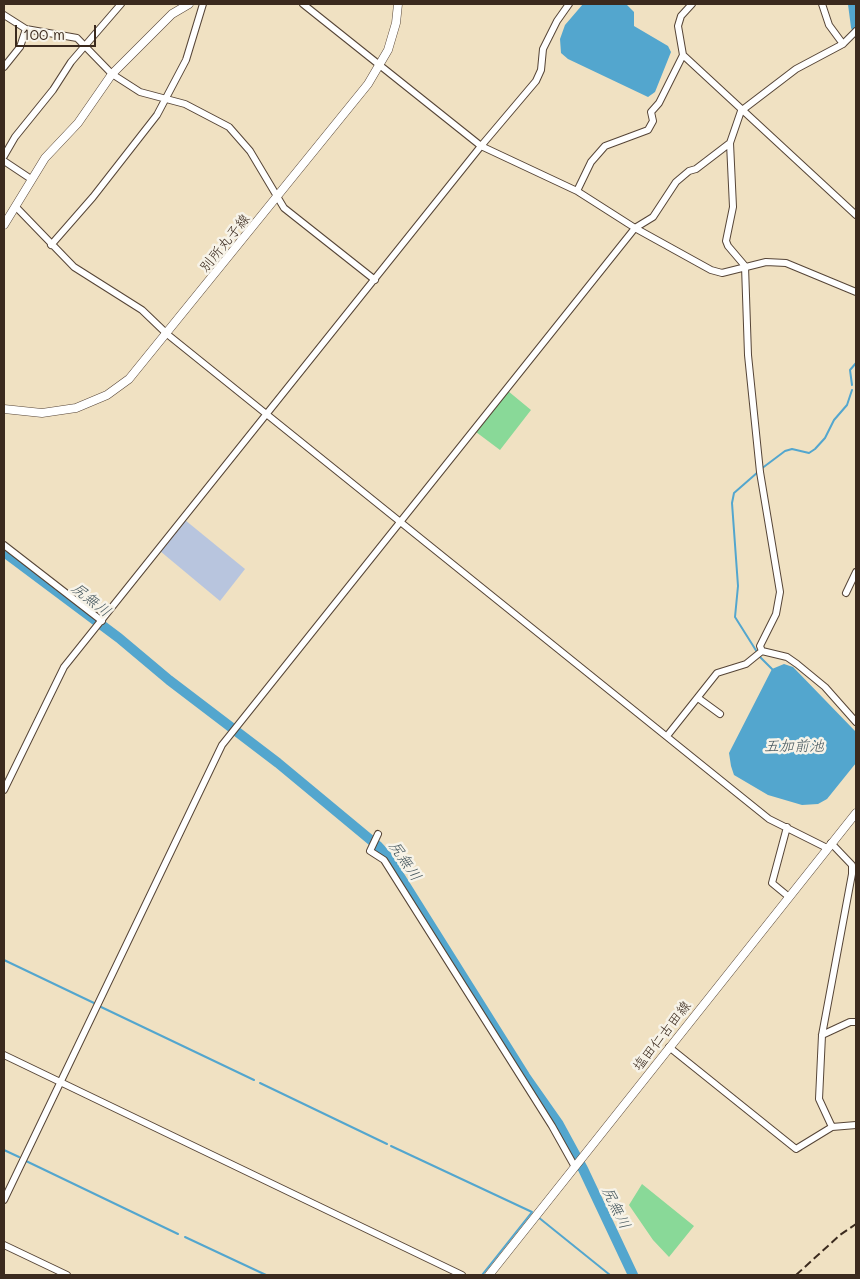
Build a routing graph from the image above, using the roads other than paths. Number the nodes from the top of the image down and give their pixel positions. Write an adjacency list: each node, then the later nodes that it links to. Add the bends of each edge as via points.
1 (120, 4): 12 (street)
2 (189, 4): 17 (main road, via 172,14)
3 (203, 4): 18 (street, via 186,60)
4 (303, 4): 15 (street)
5 (398, 4): 15 (main road, 別所丸子線, via 393,37)
6 (569, 4): 21 (street, via 543,49 539,75)
7 (692, 4): 14 (street, via 681,16 678,26)
8 (822, 4): 13 (street, via 829,25)
9 (4, 15): 10 (street)
10 (26, 29): 12 (street, via 77,38); 16 (street, via 20,47)
11 (855, 32): 13 (street)
12 (85, 44): 17 (street); 22 (street)
13 (843, 44): 19 (street, via 796,69)
14 (683, 55): 19 (street); 25 (street, via 651,112 653,121 648,130 605,146 591,162)
15 (381, 65): 21 (street); 26 (main road, 別所丸子線)
16 (4, 67)
17 (112, 74): 18 (street, via 140,92); 24 (main road, via 78,123 45,158)
18 (166, 100): 26 (street, via 185,104 236,133); 31 (street, via 138,142)
19 (741, 111): 20 (street); 28 (street)
20 (730, 143): 30 (street, via 696,169 688,171 676,182 653,217); 32 (street, via 733,207 726,241)
21 (481, 146): 25 (street); 33 (street)
22 (4, 156)
23 (4, 161): 24 (street)
24 (31, 179): 27 (main road)
25 (577, 191): 30 (street)
26 (277, 198): 33 (street, via 284,208); 35 (main road, 別所丸子線)
27 (16, 207): 29 (main road); 31 (street)
28 (856, 215)
29 (4, 225)
30 (635, 228): 32 (street, via 717,273); 38 (street)
31 (51, 245): 35 (street, via 74,267 142,310)
32 (744, 266): 34 (street, via 786,263); 43 (street, via 748,355 759,462 780,592 776,614 760,646)
33 (375, 280): 37 (street)
34 (856, 292)
35 (167, 334): 36 (main road, 別所丸子線, via 129,378 94,402 59,412 25,413); 37 (street)
36 (4, 409)
37 (268, 414): 38 (street); 42 (street)
38 (400, 520): 47 (street); 58 (street, via 214,757)
39 (4, 545): 42 (street)
40 (856, 572): 41 (street)
41 (846, 594)
42 (102, 621): 48 (street, via 57,678)
43 (762, 651): 44 (street, via 746,664 717,673); 46 (street, via 797,664 825,687)
44 (698, 698): 45 (street); 47 (street)
45 (720, 714)
46 (856, 722)
47 (667, 736): 50 (street, via 769,818)
48 (4, 790)
49 (856, 813): 52 (main road, 塩田仁古田線)
50 (787, 828): 52 (street); 53 (street, via 772,883)
51 (377, 836): 61 (street, via 370,851 384,860)
52 (829, 846): 53 (main road, 塩田仁古田線); 55 (street, via 852,866 852,874)
53 (789, 897): 56 (main road, 塩田仁古田線)
54 (856, 1022): 55 (street)
55 (822, 1034): 60 (street, via 819,1099)
56 (669, 1048): 60 (street, via 796,1149); 61 (main road, 塩田仁古田線)
57 (4, 1055): 58 (street)
58 (60, 1081): 62 (street); 65 (street)
59 (856, 1125): 60 (street)
60 (832, 1127)
61 (576, 1165): 66 (main road, 塩田仁古田線)
62 (4, 1200)
63 (4, 1245): 64 (street)
64 (67, 1275)
65 (462, 1275)
66 (489, 1275)

